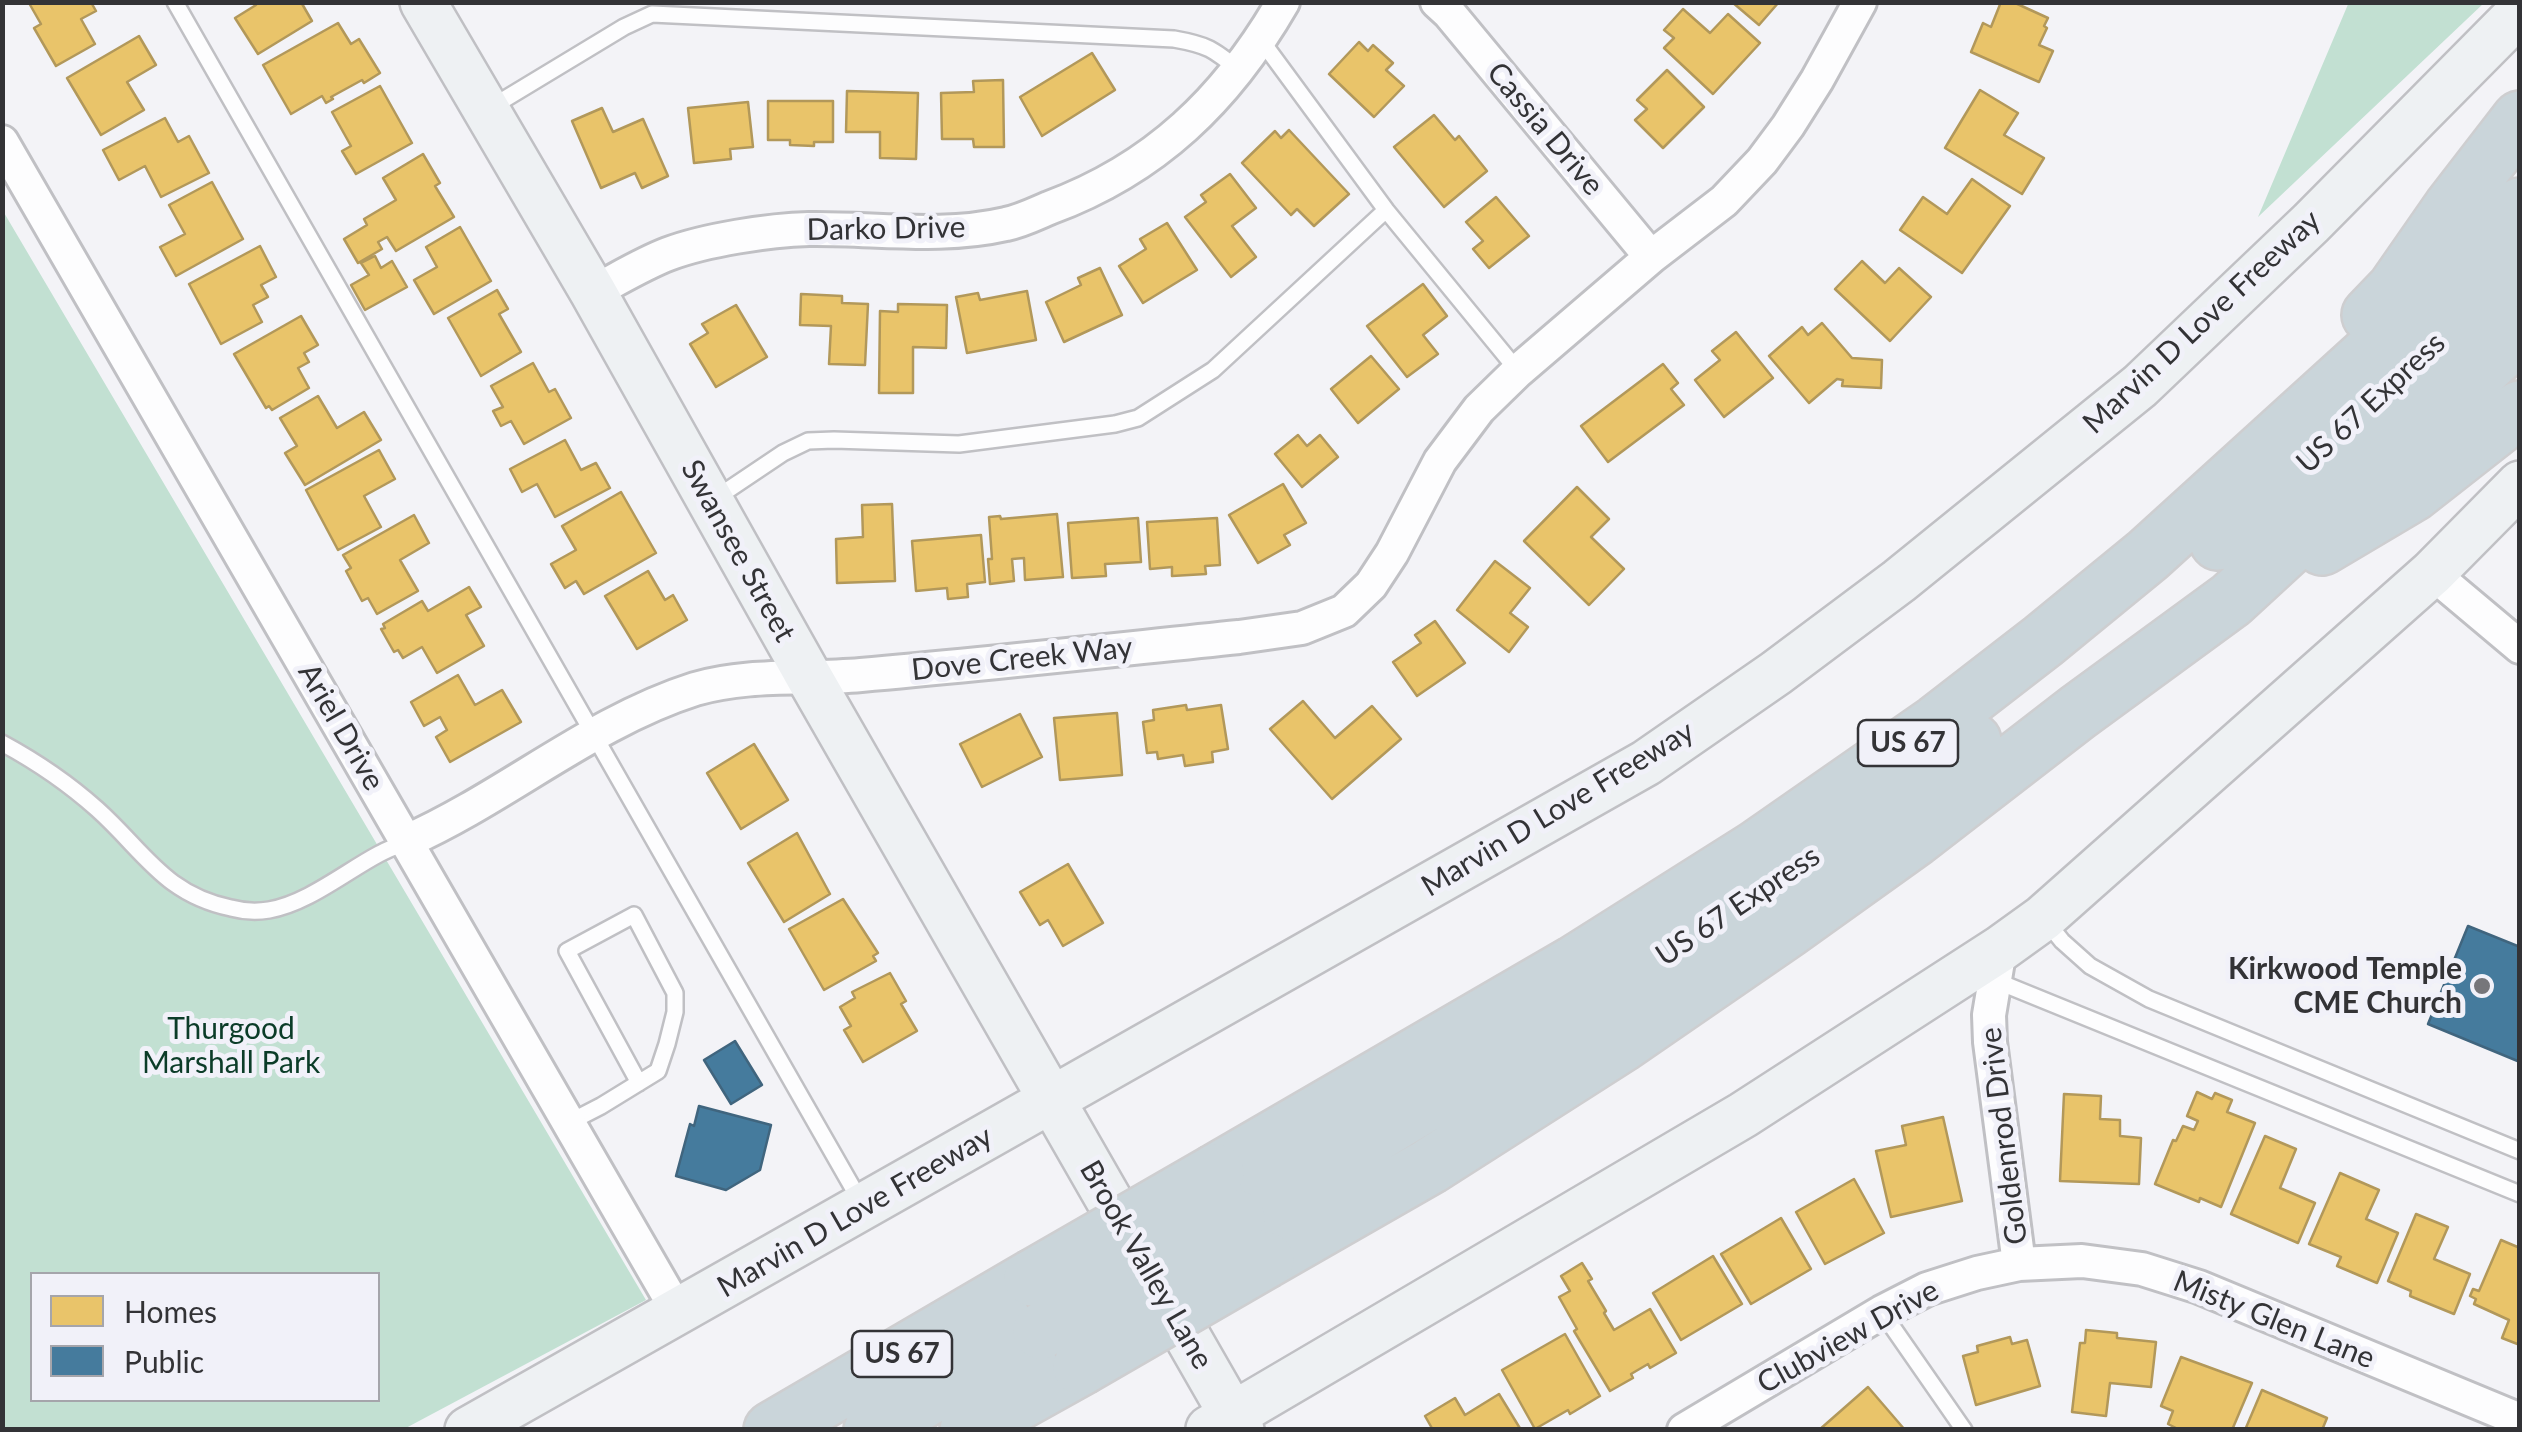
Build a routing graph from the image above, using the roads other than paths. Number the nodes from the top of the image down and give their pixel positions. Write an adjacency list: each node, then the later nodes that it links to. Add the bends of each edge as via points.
1 (176, 2): 27 (lane)
2 (424, 2): 9 (main road, Swansee Street)
3 (1282, 2): 7 (street, Darko Drive)
4 (1437, 2): 14 (street, Cassia Drive)
5 (1860, 2): 14 (street, Dove Creek Way, via 1762,161 1724,202)
6 (2520, 12): 33 (main road, Marvin D Love Freeway, via 2140,386 1776,673 1646,762)
7 (1261, 40): 8 (street, Darko Drive); 13 (lane)
8 (1240, 70): 9 (lane, via 1201,44 1174,40 652,14); 16 (street, Darko Drive, via 1149,157 1076,198 1008,224 950,232 809,229 742,236 668,254)
9 (486, 110): 16 (main road, Swansee Street)
10 (2520, 119): 22 (highway, via 2395,289)
11 (2, 142): 29 (street, Ariel Drive)
12 (2520, 206): 22 (highway, US 67, via 2431,298)
13 (1386, 210): 18 (lane); 21 (lane, via 1213,370 1138,418 959,444 808,442)
14 (1651, 257): 18 (street, Dove Creek Way)
15 (2520, 266): 38 (highway, US 67 Express, via 2100,645 1884,809 1639,972)
16 (593, 292): 21 (main road, Swansee Street)
17 (2520, 334): 24 (highway, US 67)
18 (1518, 371): 26 (street, Dove Creek Way, via 1440,460 1392,553 1344,611 1302,628 1239,638)
19 (2520, 408): 24 (highway, via 2414,493)
20 (2520, 484): 23 (main road)
21 (711, 502): 26 (main road, Swansee Street)
22 (2148, 555): 38 (highway, US 67, via 1937,723 1574,964)
23 (2432, 573): 25 (street); 30 (main road)
24 (2232, 600): 38 (highway, US 67, via 1788,929 1430,1166)
25 (2520, 648)
26 (808, 677): 27 (street, Dove Creek Way, via 699,688); 33 (main road, Swansee Street)
27 (596, 734): 29 (street, Dove Creek Way); 37 (lane)
28 (2, 743): 29 (lane, Dove Creek Way, via 51,770 164,877 217,905 270,910)
29 (407, 841): 34 (street, Ariel Drive)
30 (2043, 918): 31 (main road); 35 (lane, via 2090,966 2149,999)
31 (1998, 964): 36 (lane); 39 (street, Goldenrod Drive, via 1990,1042); 44 (main road)
32 (639, 1083): 32 (lane, via 567,951 634,915 675,993 658,1071); 34 (lane)
33 (1052, 1100): 37 (main road, Marvin D Love Freeway); 44 (main road, Brook Valley Lane)
34 (568, 1123): 40 (street, Ariel Drive)
35 (2520, 1151)
36 (2520, 1194)
37 (864, 1207): 40 (main road, Marvin D Love Freeway)
38 (1240, 1217): 42 (highway, US 67, bridge); 47 (highway, US 67, bridge, via 1032,1278)
39 (2019, 1264): 41 (street, Clubview Drive, via 1927,1289); 43 (street, Misty Glen Lane, via 2082,1261 2142,1269 2200,1287)
40 (678, 1312): 46 (main road, Marvin D Love Freeway)
41 (1882, 1312): 45 (street, Clubview Drive); 50 (lane)
42 (1061, 1349): 48 (highway); 49 (highway, US 67)
43 (2520, 1420)
44 (1227, 1425)
45 (1700, 1426)
46 (468, 1430)
47 (772, 1430)
48 (872, 1430)
49 (968, 1430)
50 (1964, 1430)

